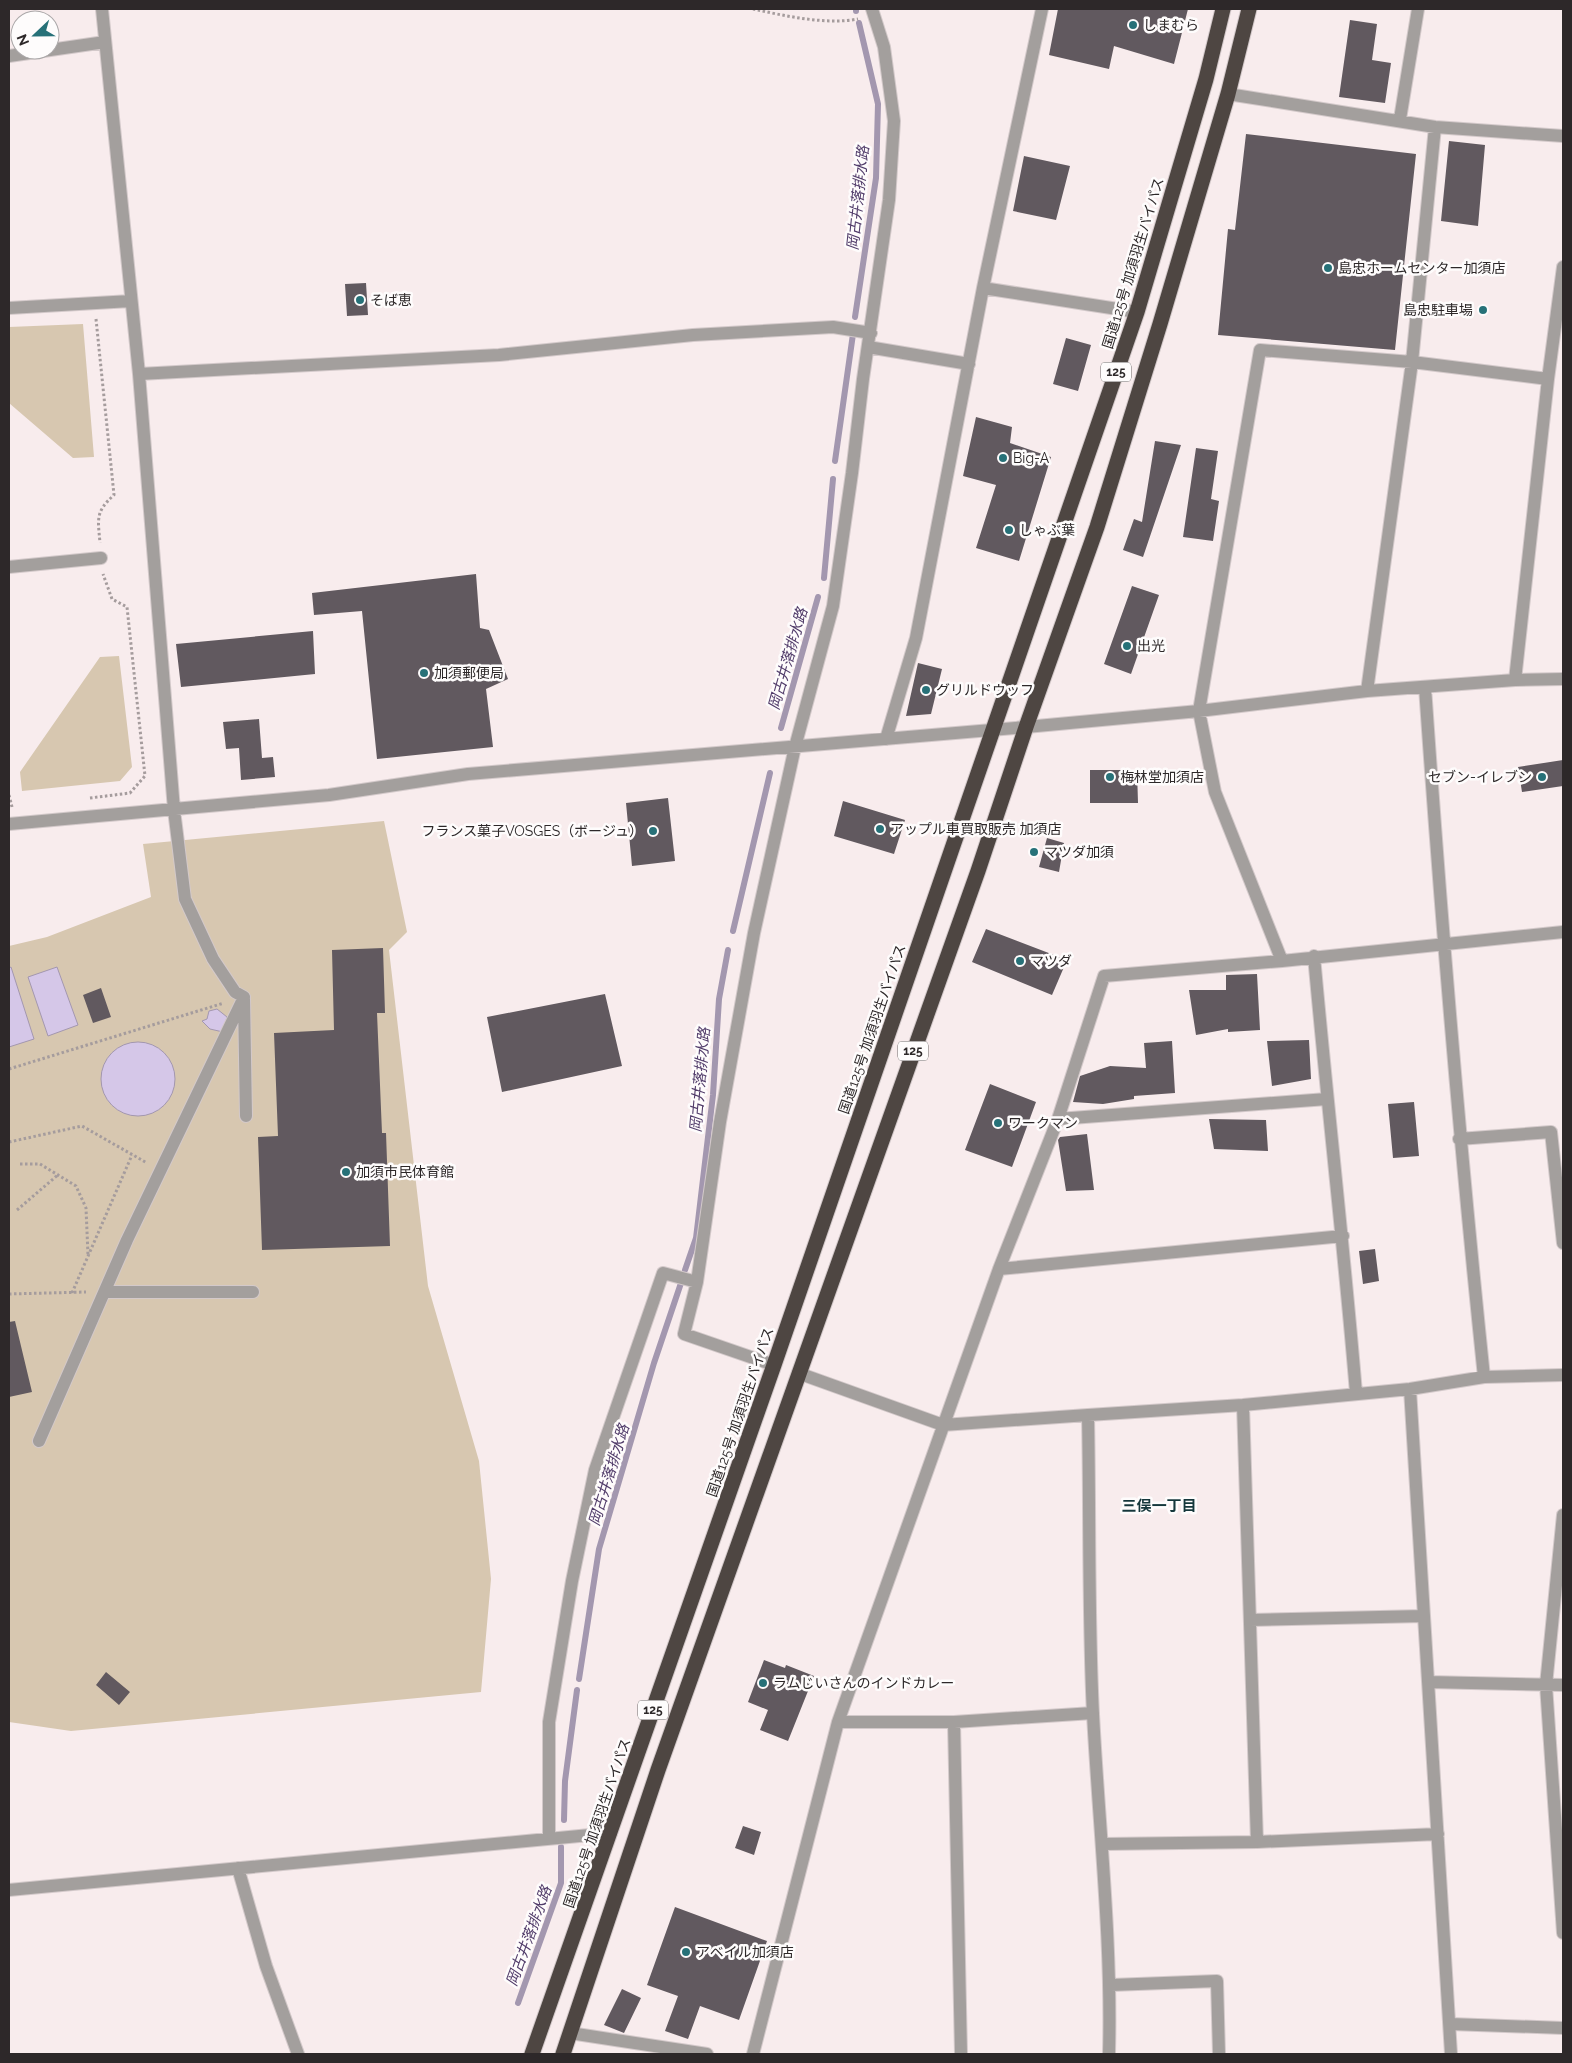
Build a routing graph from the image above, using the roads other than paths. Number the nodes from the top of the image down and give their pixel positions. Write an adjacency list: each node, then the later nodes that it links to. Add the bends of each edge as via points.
1 (102, 9): 7 (street)
2 (872, 9): 18 (street, via 884,47 894,120 889,200)
3 (1042, 9): 14 (street)
4 (1223, 9): 17 (highway, 国道125号 加須羽生バイパス / 125, via 1206,79)
5 (1249, 9): 9 (highway, 125)
6 (1418, 9): 10 (street)
7 (105, 42): 8 (street); 15 (street)
8 (9, 56)
9 (1228, 94): 10 (street); 31 (highway, 125, via 1097,527)
10 (1400, 120): 11 (street)
11 (1435, 127): 12 (street); 20 (street)
12 (1563, 136)
13 (1563, 267): 23 (street)
14 (983, 288): 17 (street); 21 (street)
15 (131, 301): 16 (street); 22 (street)
16 (9, 308)
17 (1137, 312): 32 (highway, 国道125号 加須羽生バイパス / 125)
18 (865, 332): 19 (street); 22 (street, via 833,327 693,336 499,355)
19 (868, 347): 21 (street); 34 (street, via 833,606)
20 (1412, 362): 23 (street); 29 (street); 30 (street, via 1260,350)
21 (969, 364): 33 (street, via 916,638)
22 (138, 374): 35 (street)
23 (1548, 379): 27 (street)
24 (101, 558): 25 (street)
25 (9, 567)
26 (1563, 679): 27 (street)
27 (1515, 680): 28 (street)
28 (1426, 687): 29 (street); 38 (street)
29 (1367, 691): 30 (street)
30 (1199, 711): 31 (street); 40 (street, via 1215,792)
31 (1026, 728): 32 (street); 53 (highway, 125)
32 (992, 730): 33 (street); 52 (highway, 国道125号 加須羽生バイパス / 125)
33 (886, 739): 34 (street)
34 (790, 747): 35 (street, via 468,774 329,795); 49 (street, via 720,1122)
35 (174, 810): 36 (street); 41 (street, via 185,899 213,959 235,992)
36 (9, 824)
37 (1563, 932): 38 (street)
38 (1443, 943): 39 (street); 45 (street)
39 (1314, 956): 40 (street); 42 (street)
40 (1282, 961): 44 (street, via 1104,976)
41 (244, 997): 43 (street); 50 (street)
42 (1327, 1099): 44 (street); 46 (street)
43 (246, 1116)
44 (1058, 1120): 48 (street)
45 (1459, 1139): 47 (street, via 1551,1132); 55 (street)
46 (1343, 1236): 48 (street); 57 (street)
47 (1563, 1243)
48 (999, 1269): 60 (street)
49 (685, 1279): 52 (street, via 684,1334); 73 (street, via 663,1273 595,1470 572,1581 549,1722)
50 (104, 1292): 51 (street); 61 (street)
51 (253, 1292)
52 (774, 1364): 71 (highway, 国道125号 加須羽生バイパス / 125)
53 (798, 1373): 60 (street); 82 (highway, 125, via 658,1770)
54 (1563, 1375): 55 (street)
55 (1484, 1377): 56 (street)
56 (1410, 1389): 57 (street); 63 (street)
57 (1356, 1393): 58 (street)
58 (1243, 1406): 59 (street); 64 (street)
59 (1088, 1415): 60 (street); 68 (street)
60 (943, 1425): 69 (street)
61 (38, 1441)
62 (1563, 1514): 66 (street)
63 (1424, 1616): 64 (street); 65 (street)
64 (1250, 1620): 74 (street)
65 (1428, 1682): 66 (street); 72 (street)
66 (1546, 1685): 67 (street); 78 (street)
67 (1563, 1685)
68 (1093, 1714): 70 (street); 75 (street)
69 (838, 1722): 70 (street); 87 (street)
70 (954, 1722): 88 (street)
71 (611, 1833): 73 (street); 84 (highway, 国道125号 加須羽生バイパス / 125)
72 (1438, 1834): 74 (street); 80 (street)
73 (558, 1837): 76 (street)
74 (1257, 1842): 75 (street)
75 (1103, 1844): 79 (street)
76 (238, 1868): 77 (street); 83 (street, via 266,1966)
77 (9, 1890)
78 (1563, 1933)
79 (1111, 1985): 89 (street); 90 (street, via 1217,1981)
80 (1450, 2024): 81 (street); 91 (street)
81 (1563, 2028)
82 (570, 2033): 85 (highway, 125); 86 (street)
83 (298, 2054)
84 (532, 2054)
85 (563, 2054)
86 (707, 2054)
87 (753, 2054)
88 (961, 2054)
89 (1109, 2054)
90 (1219, 2054)
91 (1451, 2054)

